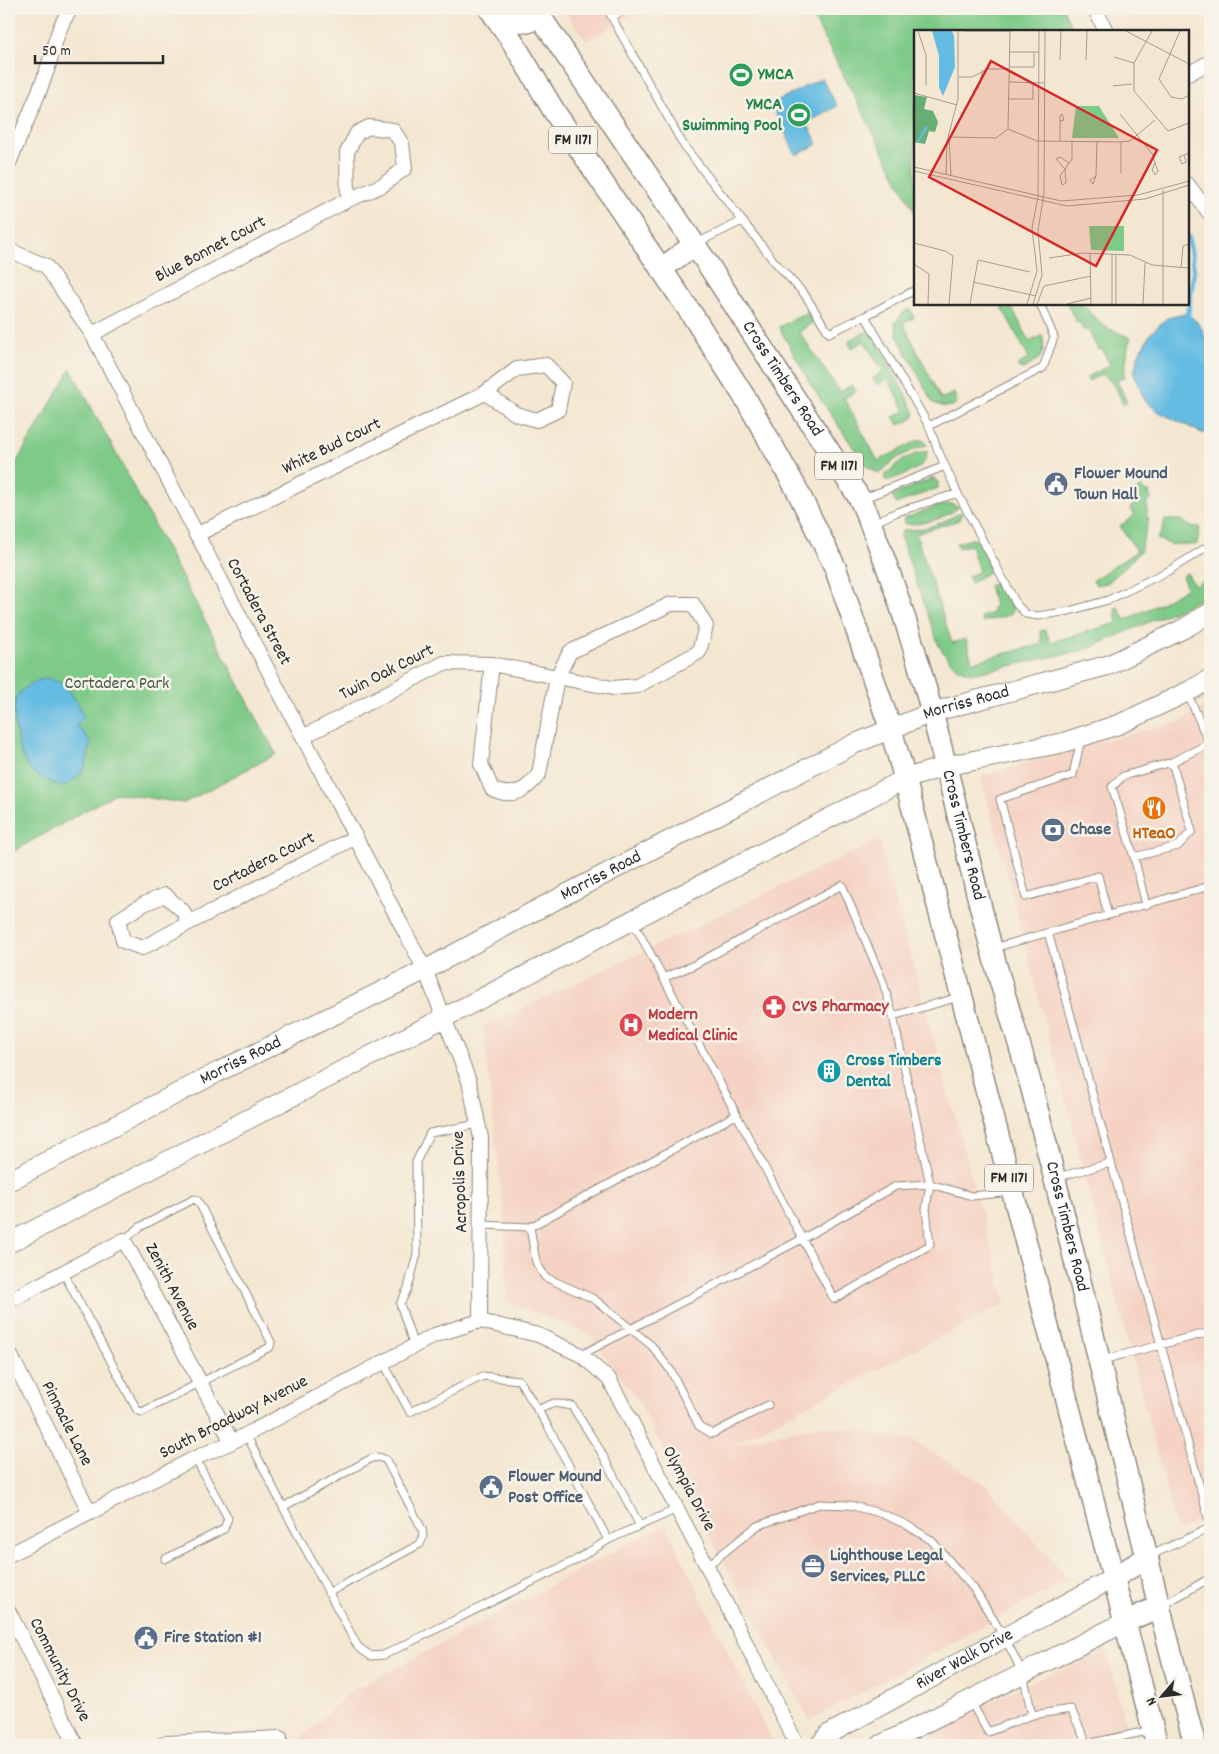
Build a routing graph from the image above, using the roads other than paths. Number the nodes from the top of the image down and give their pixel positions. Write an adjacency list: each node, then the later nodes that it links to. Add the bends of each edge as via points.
1 (71, 9): 12 (street, via 57,34 38,94)
2 (490, 9): 19 (main road, FM 1171, via 554,111)
3 (507, 9): 4 (main road, via 519,21 528,22)
4 (536, 9): 17 (main road, Cross Timbers Road / FM 1171)
5 (607, 9): 8 (lane)
6 (624, 9): 8 (lane)
7 (1095, 9): 9 (street)
8 (612, 18): 16 (lane, via 684,146)
9 (1106, 30)
10 (1210, 62): 11 (street)
11 (1189, 73)
12 (9, 163)
13 (1189, 186): 15 (street)
14 (348, 200): 14 (street, Blue Bonnet Court, via 383,185 405,168 402,144 393,130 369,127 356,133 347,152); 23 (street, Blue Bonnet Court)
15 (1210, 214)
16 (742, 221): 17 (lane); 22 (lane, via 805,295 829,334)
17 (694, 244): 19 (main road); 28 (main road, Cross Timbers Road / FM 1171)
18 (9, 250): 23 (street, Cortadera Street, via 46,266)
19 (661, 269): 38 (main road, FM 1171, via 742,394 796,488 835,567)
20 (914, 291): 22 (lane)
21 (1040, 305): 25 (lane, via 1054,337 1043,368)
22 (865, 316): 25 (lane)
23 (92, 334): 30 (street, Cortadera Street)
24 (485, 393): 24 (street, White Bud Court, via 516,414 537,420 558,410 563,383 546,365 517,369); 30 (street, White Bud Court)
25 (929, 426): 26 (lane)
26 (945, 466): 27 (lane); 28 (lane)
27 (958, 493): 29 (lane, via 897,512); 31 (lane, via 1017,605 1026,614 1038,616 1069,611 1108,600 1170,570)
28 (860, 499): 29 (main road, Cross Timbers Road / FM 1171)
29 (871, 524): 37 (main road, Cross Timbers Road / FM 1171, via 906,620)
30 (196, 534): 39 (street, Cortadera Street)
31 (1210, 545)
32 (1210, 613): 37 (main road, Morriss Road, via 1109,665)
33 (492, 664): 34 (street, Twin Oak Court); 34 (street, Twin Oak Court, via 481,764 492,789 498,792 518,793 540,774); 39 (street, Twin Oak Court, via 444,663)
34 (557, 676): 34 (street, Twin Oak Court, via 614,688 636,686 699,652 706,626 693,604 671,604 570,652)
35 (1210, 679): 36 (main road)
36 (1187, 692): 40 (main road, via 1120,724); 41 (lane)
37 (933, 712): 38 (main road, Morriss Road); 43 (main road, Cross Timbers Road / FM 1171)
38 (891, 730): 44 (main road, FM 1171); 54 (main road, Morriss Road, via 854,744)
39 (303, 737): 45 (street, Cortadera Street)
40 (1082, 737): 43 (main road); 49 (lane, via 1073,775 1000,799 1026,898 1098,876)
41 (1210, 744): 42 (lane)
42 (1172, 762): 46 (lane, via 1192,831 1178,846); 46 (lane, via 1123,776 1112,787)
43 (946, 766): 44 (main road); 53 (main road, Cross Timbers Road / FM 1171)
44 (905, 778): 50 (main road); 56 (main road, FM 1171)
45 (356, 837): 51 (street, Cortadera Court); 54 (street, Cortadera Street)
46 (1134, 857): 48 (lane)
47 (1210, 886): 48 (lane)
48 (1146, 905): 49 (lane)
49 (1108, 915): 52 (lane)
50 (632, 920): 55 (lane); 58 (main road)
51 (189, 923): 51 (street, Cortadera Court, via 142,948 124,942 118,920 165,895 182,910)
52 (1048, 932): 53 (lane); 61 (lane)
53 (991, 948): 62 (main road, Cross Timbers Road / FM 1171, via 1034,1094)
54 (424, 970): 58 (street, Cortadera Street); 63 (main road, Morriss Road)
55 (664, 978): 57 (lane, via 842,885 883,982); 59 (lane)
56 (961, 996): 57 (lane); 65 (main road, FM 1171)
57 (893, 1016): 64 (lane)
58 (444, 1017): 60 (street, Acropolis Drive, via 469,1081); 70 (main road)
59 (736, 1115): 67 (lane); 68 (lane)
60 (478, 1124): 66 (street, Acropolis Drive, via 481,1138); 77 (lane, via 430,1134 416,1162 417,1254 400,1304)
61 (1110, 1163): 62 (lane); 76 (lane)
62 (1054, 1178): 80 (main road, Cross Timbers Road / FM 1171)
63 (9, 1181)
64 (930, 1184): 65 (lane, via 972,1196); 68 (lane, via 896,1186); 68 (lane, via 926,1209 930,1244 834,1298)
65 (1012, 1192): 98 (main road, FM 1171)
66 (481, 1225): 67 (lane); 73 (street, Acropolis Drive)
67 (530, 1227): 74 (lane, via 536,1262 546,1277 594,1299)
68 (802, 1239): 74 (lane)
69 (124, 1240): 71 (street, Zenith Avenue); 82 (street, Zenith Avenue); 82 (lane, via 140,1227 194,1199 198,1201 271,1342 270,1347)
70 (9, 1243)
71 (63, 1272): 72 (street, Zenith Avenue); 82 (lane, via 137,1410 142,1412)
72 (9, 1301)
73 (480, 1321): 77 (street, South Broadway Avenue, via 435,1334); 79 (street, Olympia Drive, via 538,1335)
74 (630, 1329): 79 (lane); 83 (lane, via 652,1346 671,1371 699,1426 712,1434)
75 (1210, 1332): 76 (lane)
76 (1161, 1344): 80 (lane); 92 (lane)
77 (414, 1346): 81 (street, South Broadway Avenue)
78 (9, 1352): 90 (street, Pinnacle Lane)
79 (581, 1355): 89 (street, Olympia Drive, via 608,1379)
80 (1099, 1361): 95 (main road, Cross Timbers Road / FM 1171)
81 (383, 1362): 84 (lane, via 410,1412 483,1376 520,1380); 85 (street, South Broadway Avenue)
82 (200, 1382): 86 (street, Zenith Avenue)
83 (768, 1405)
84 (537, 1410): 91 (lane, via 554,1403 572,1406 600,1450); 93 (lane)
85 (246, 1434): 86 (street, South Broadway Avenue); 88 (lane)
86 (232, 1442): 87 (street, South Broadway Avenue)
87 (195, 1458): 90 (street, South Broadway Avenue); 96 (lane, via 228,1518 224,1529)
88 (283, 1508): 100 (lane); 100 (lane, via 372,1458 386,1460 422,1529 420,1544)
89 (678, 1508): 91 (lane); 97 (street, Olympia Drive)
90 (90, 1513): 94 (street, South Broadway Avenue)
91 (640, 1526): 93 (lane)
92 (1210, 1526): 95 (lane)
93 (608, 1540): 100 (lane, via 574,1561 384,1655 371,1656 358,1647)
94 (9, 1555)
95 (1148, 1557): 98 (main road); 101 (main road, Cross Timbers Road / FM 1171)
96 (165, 1559)
97 (707, 1566): 104 (lane, via 757,1526 819,1504 880,1513 931,1540 974,1589); 112 (street, Olympia Drive)
98 (1113, 1578): 103 (main road, FM 1171); 104 (main road, River Walk Drive)
99 (1210, 1578): 101 (lane)
100 (328, 1593)
101 (1160, 1606): 103 (main road); 115 (main road, Cross Timbers Road / FM 1171)
102 (9, 1612): 110 (street, Community Drive)
103 (1125, 1622): 105 (main road, River Walk Drive); 109 (main road, FM 1171)
104 (1005, 1638): 105 (lane); 113 (main road, River Walk Drive, via 829,1734)
105 (1023, 1674): 106 (main road, River Walk Drive); 107 (lane)
106 (970, 1700): 107 (lane, via 988,1732); 114 (main road, River Walk Drive)
107 (1032, 1715): 109 (lane, via 1071,1709 1087,1744)
108 (280, 1738): 111 (street)
109 (1155, 1738)
110 (76, 1745)
111 (165, 1745)
112 (797, 1745)
113 (820, 1745)
114 (881, 1745)
115 (1195, 1745)

